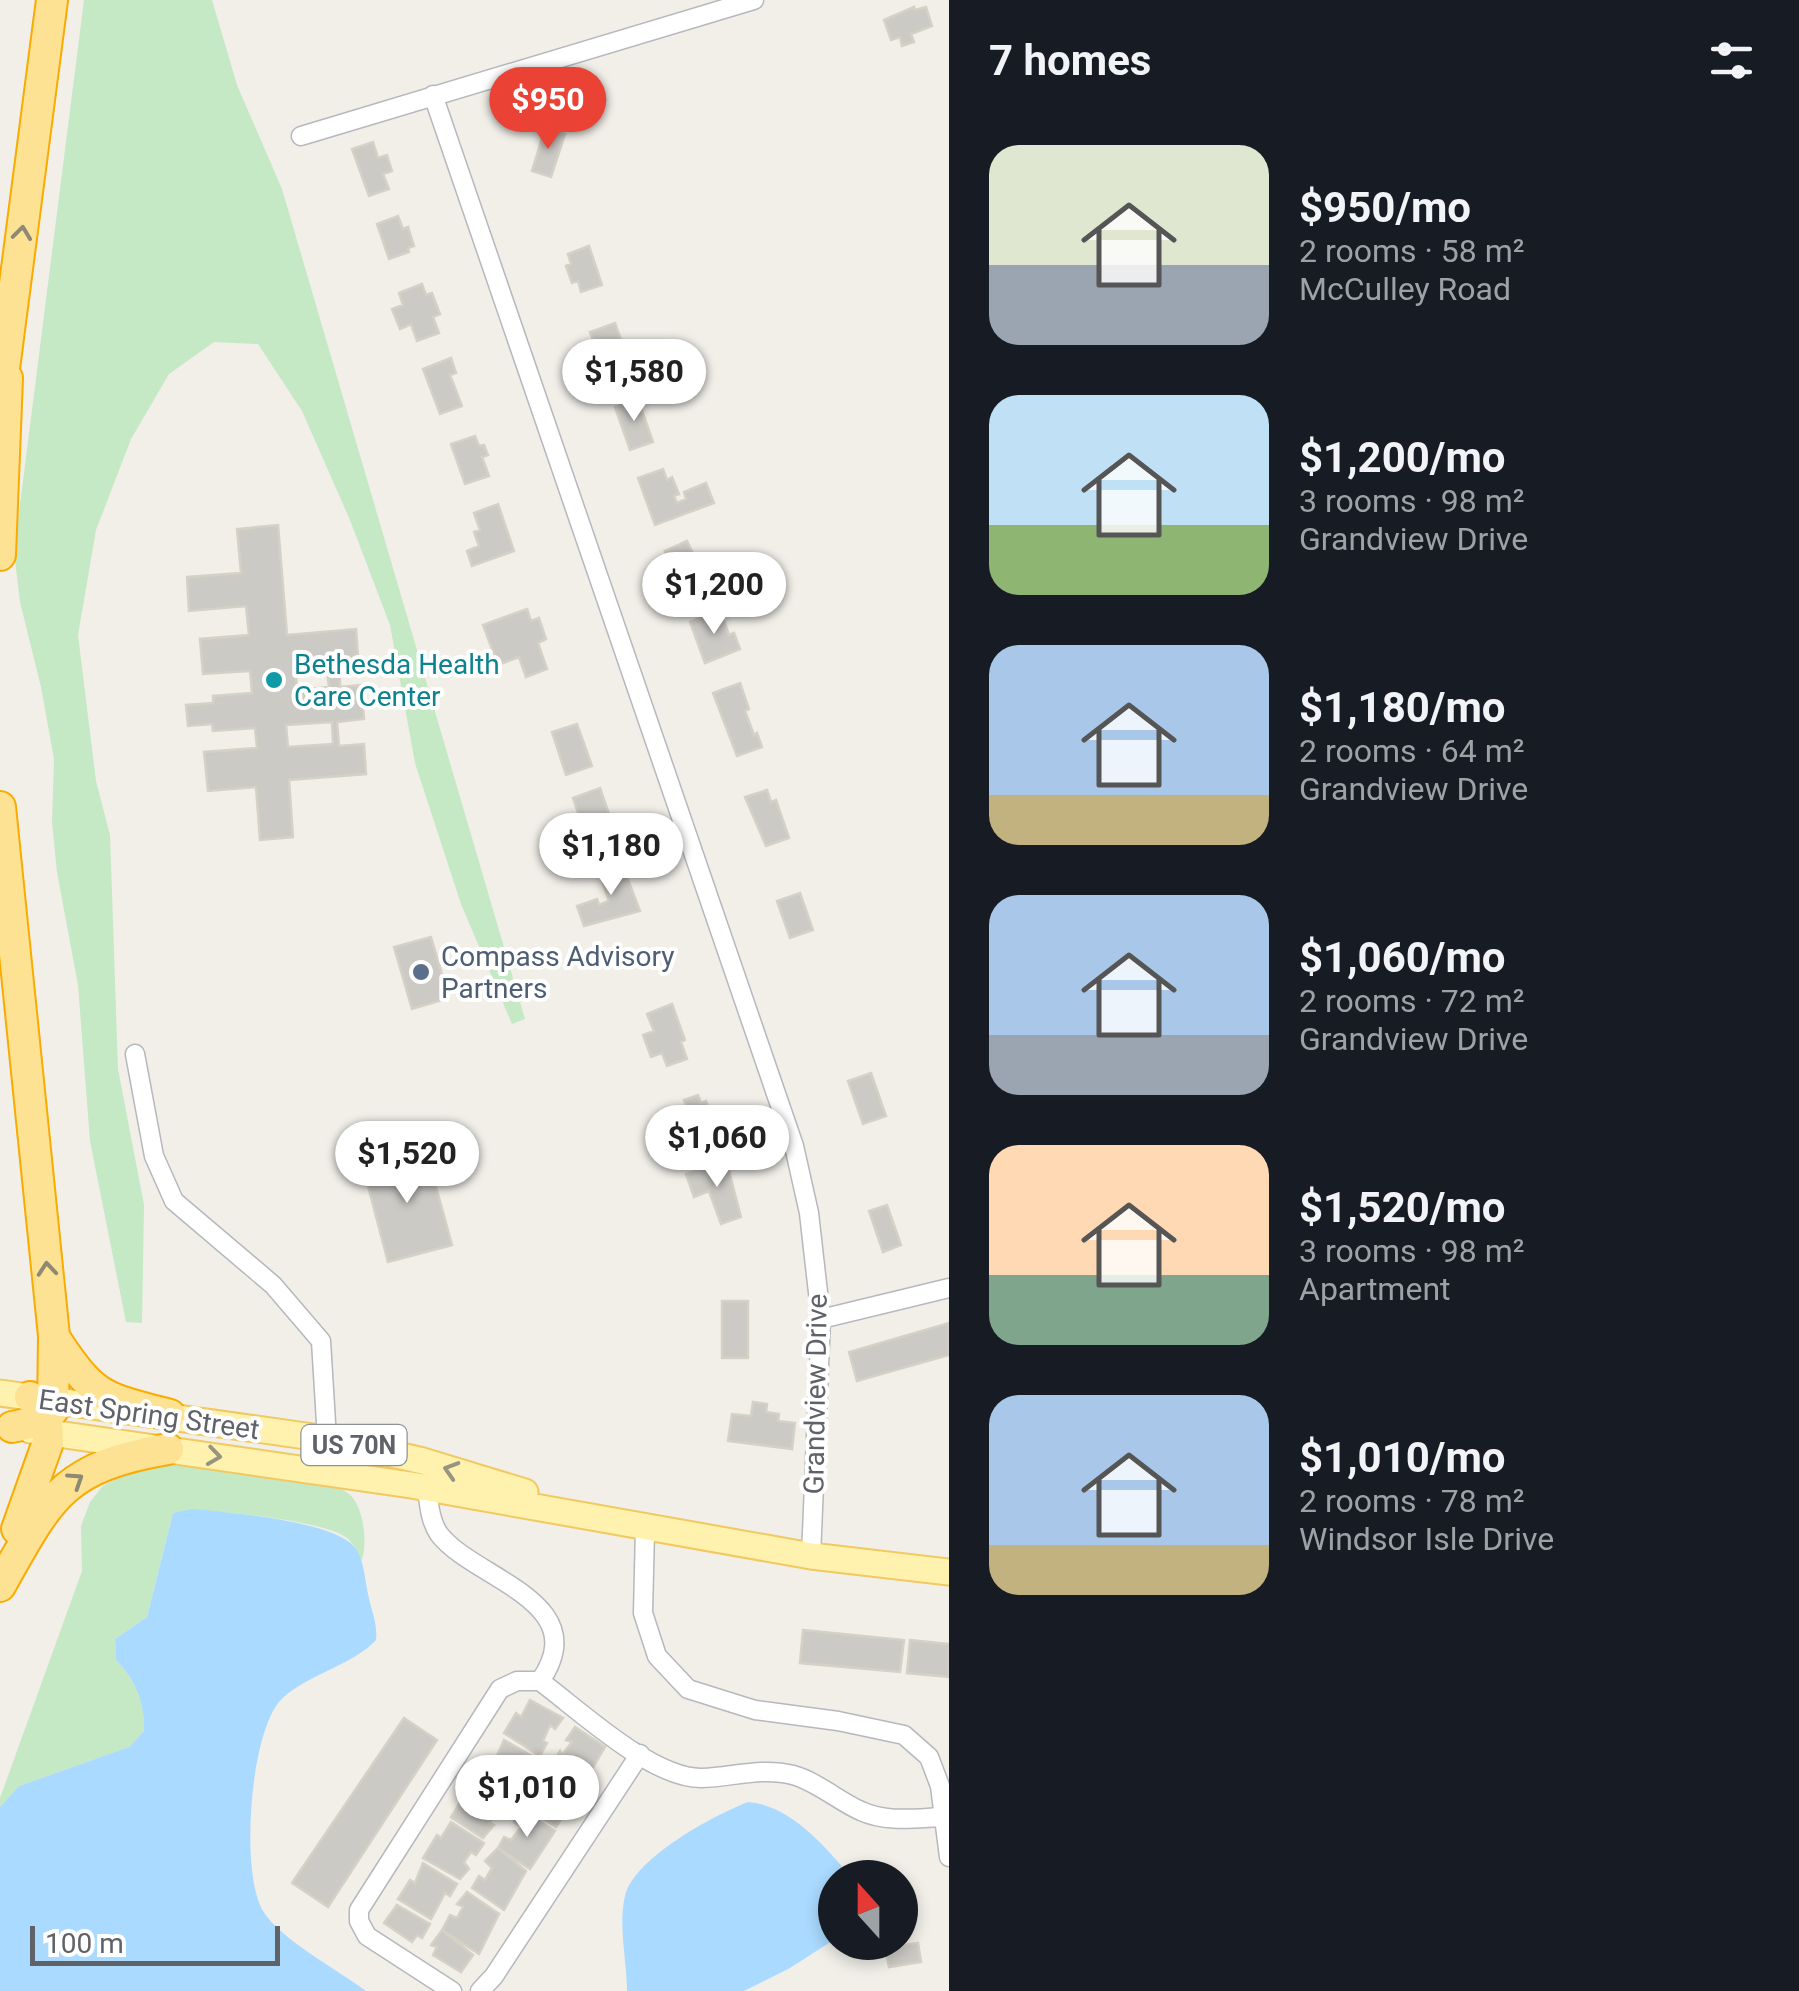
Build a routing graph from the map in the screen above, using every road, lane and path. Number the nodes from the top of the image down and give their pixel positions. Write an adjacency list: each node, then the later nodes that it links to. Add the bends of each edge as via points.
1 (52, 0): 5 (highway, one-way to 1)
2 (754, 0): 3 (street)
3 (433, 95): 4 (street); 11 (street, Grandview Drive, via 794,1146)
4 (301, 136)
5 (10, 327): 6 (highway); 7 (highway)
6 (0, 399)
7 (0, 555)
8 (0, 806): 12 (highway, one-way to 8)
9 (135, 1054): 16 (street, via 154,1156 174,1201 273,1285 321,1341)
10 (949, 1288): 11 (street)
11 (821, 1320): 21 (street, Grandview Drive)
12 (54, 1336): 13 (highway); 14 (highway, via 80,1376 106,1398)
13 (36, 1408): 14 (main road, East Spring Street / US 70N); 15 (highway); 17 (main road, East Spring Street / US 70N); 23 (highway, via 46,1450)
14 (170, 1415): 16 (main road, East Spring Street / US 70N)
15 (6, 1427)
16 (327, 1439): 18 (street); 20 (main road, East Spring Street / US 70N, one-way to 16)
17 (168, 1449): 18 (main road, East Spring Street / US 70N, one-way to 18); 24 (highway, one-way to 17, via 62,1488 98,1466)
18 (324, 1472): 19 (main road, East Spring Street / US 70N)
19 (427, 1488): 20 (main road, East Spring Street / US 70N); 25 (street, via 443,1538 522,1593 546,1618 553,1662)
20 (645, 1529): 21 (main road, East Spring Street / US 70N); 27 (street, via 643,1613 657,1656 688,1689 755,1710 904,1735 928,1757)
21 (812, 1556): 22 (main road, East Spring Street / US 70N)
22 (949, 1572)
23 (0, 1574)
24 (0, 1586)
25 (540, 1681): 26 (street); 29 (street, via 500,1689 359,1910 367,1936)
26 (640, 1754): 27 (street, via 685,1776 793,1775 885,1818); 30 (street)
27 (944, 1817): 28 (street)
28 (949, 1857)
29 (452, 1991)
30 (480, 1991)

